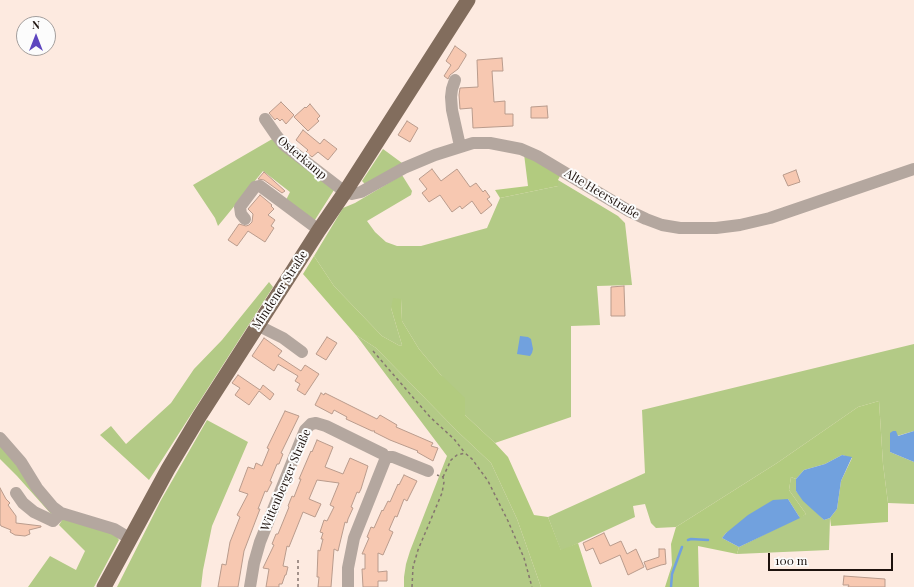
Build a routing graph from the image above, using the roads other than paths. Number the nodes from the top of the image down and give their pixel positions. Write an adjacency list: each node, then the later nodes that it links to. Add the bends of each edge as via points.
1 (468, 0): 6 (main road, Mindener Straße)
2 (455, 80): 4 (street, via 452,88 452,110)
3 (265, 119): 6 (street, Osterkamp, via 284,145)
4 (460, 146): 5 (street, Alte Heerstraße, via 490,143 521,149 550,163 629,212 646,220 680,228 716,228 770,218); 6 (street, Alte Heerstraße, via 404,168 361,192)
5 (914, 169)
6 (345, 192): 8 (main road, Mindener Straße)
7 (245, 219): 8 (street, via 240,207 255,188 260,186)
8 (319, 230): 9 (main road, Mindener Straße)
9 (257, 325): 10 (street, via 283,338); 16 (main road, Mindener Straße, via 198,416)
10 (302, 352)
11 (0, 438): 15 (street, via 21,462 37,488 53,507)
12 (385, 457): 13 (street, via 393,457); 18 (street, Wittenberger Straße, via 326,426 311,424 305,430 260,542); 19 (street, via 354,538 348,568)
13 (428, 471)
14 (16, 492): 15 (street, via 23,503 34,512 53,521)
15 (61, 512): 16 (street, via 114,529)
16 (129, 538): 17 (main road, Mindener Straße)
17 (104, 587)
18 (250, 587)
19 (348, 587)

